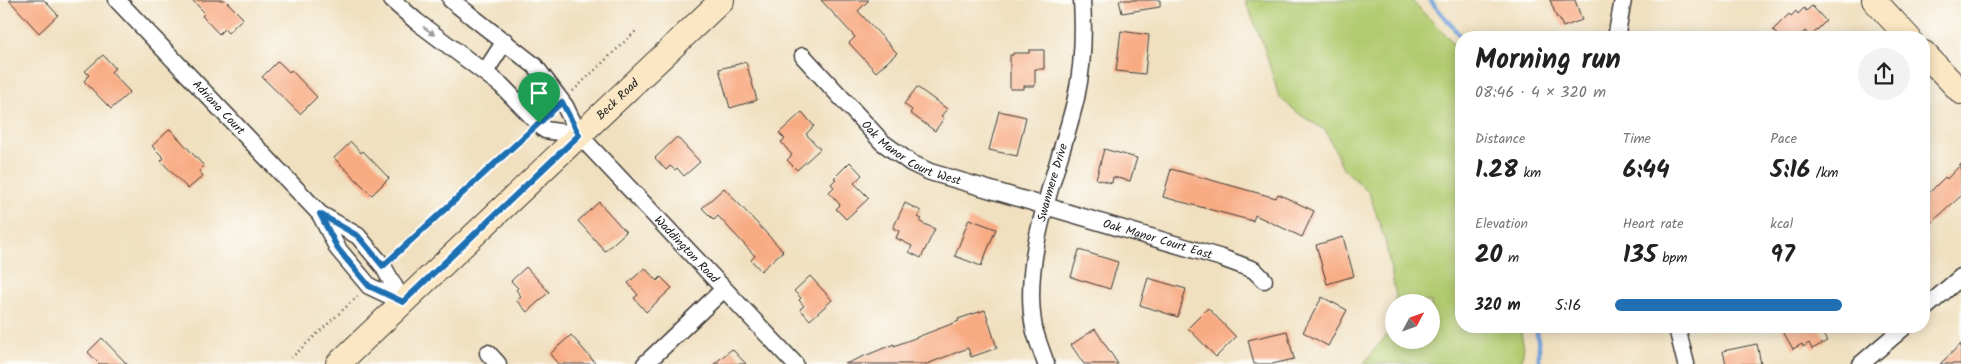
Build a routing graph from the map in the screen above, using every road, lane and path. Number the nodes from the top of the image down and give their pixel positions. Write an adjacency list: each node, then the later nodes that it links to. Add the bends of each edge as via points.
1 (117, 0): 20 (street, Adriana Court)
2 (392, 0): 14 (street, one-way to 14)
3 (451, 0): 11 (street, Waddington Road)
4 (722, 0): 18 (main road, Beck Road)
5 (1082, 0): 19 (street, Swanmere Drive, via 1080,75)
6 (1623, 0): 9 (street)
7 (1874, 0): 10 (main road)
8 (638, 29): 16 (path)
9 (1617, 31)
10 (1903, 31)
11 (505, 42): 14 (street); 16 (street, Waddington Road, via 535,66)
12 (803, 56): 19 (street, Oak Manor Court West, via 882,142 911,163 930,172)
13 (1930, 59): 15 (main road)
14 (485, 72): 17 (street)
15 (1961, 92)
16 (562, 102): 18 (street, Waddington Road)
17 (539, 123): 18 (street, via 545,130); 21 (path)
18 (579, 135): 25 (street, Waddington Road); 26 (main road, Beck Road)
19 (1047, 205): 23 (street, Oak Manor Court East, via 1222,258 1254,270); 34 (street, Swanmere Drive, via 1034,256 1031,293 1034,329)
20 (320, 214): 21 (street, Adriana Court, via 358,236); 24 (street, Adriana Court, via 338,249)
21 (383, 266): 26 (street, Adriana Court)
22 (1961, 277): 27 (street)
23 (1264, 280)
24 (369, 286): 26 (street, Adriana Court); 30 (path)
25 (724, 289): 32 (street); 33 (street, Waddington Road)
26 (403, 302): 31 (main road, Beck Road)
27 (1930, 304)
28 (1678, 333): 35 (street)
29 (1897, 333): 36 (street)
30 (292, 358)
31 (338, 364)
32 (645, 364)
33 (795, 364)
34 (1046, 364)
35 (1686, 364)
36 (1861, 364)

